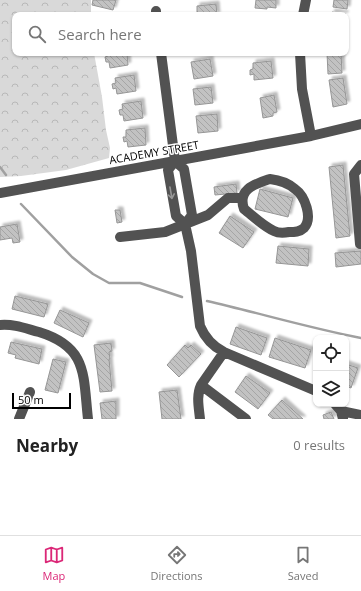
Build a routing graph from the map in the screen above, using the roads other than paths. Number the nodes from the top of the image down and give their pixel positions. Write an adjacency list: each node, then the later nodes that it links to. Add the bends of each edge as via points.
1 (306, 0): 2 (street)
2 (304, 12)
3 (161, 56): 7 (street)
4 (300, 56): 6 (street, via 302,89)
5 (361, 124): 6 (street, ACADEMY STREET)
6 (311, 136): 7 (street, ACADEMY STREET)
7 (176, 161): 9 (street, ACADEMY STREET); 11 (street, via 184,169 192,215); 11 (street, one-way to 11, via 168,170 176,216)
8 (361, 164): 13 (street, via 354,174)
9 (0, 193)
10 (242, 198): 10 (street, via 246,190 254,184 270,180 283,181 302,196 308,216 307,223 298,232 274,232 244,209); 11 (street, via 228,198 208,215)
11 (186, 224): 12 (street, via 165,232); 15 (street, via 200,326 209,341)
12 (120, 237)
13 (360, 244)
14 (0, 325): 22 (street, via 11,324 52,336 67,345 83,371)
15 (224, 352): 16 (street); 17 (street)
16 (201, 385): 23 (street, via 198,391); 24 (street)
17 (313, 390)
18 (30, 392): 21 (street)
19 (339, 411): 20 (street)
20 (361, 415)
21 (18, 419)
22 (88, 419)
23 (200, 419)
24 (246, 419)

